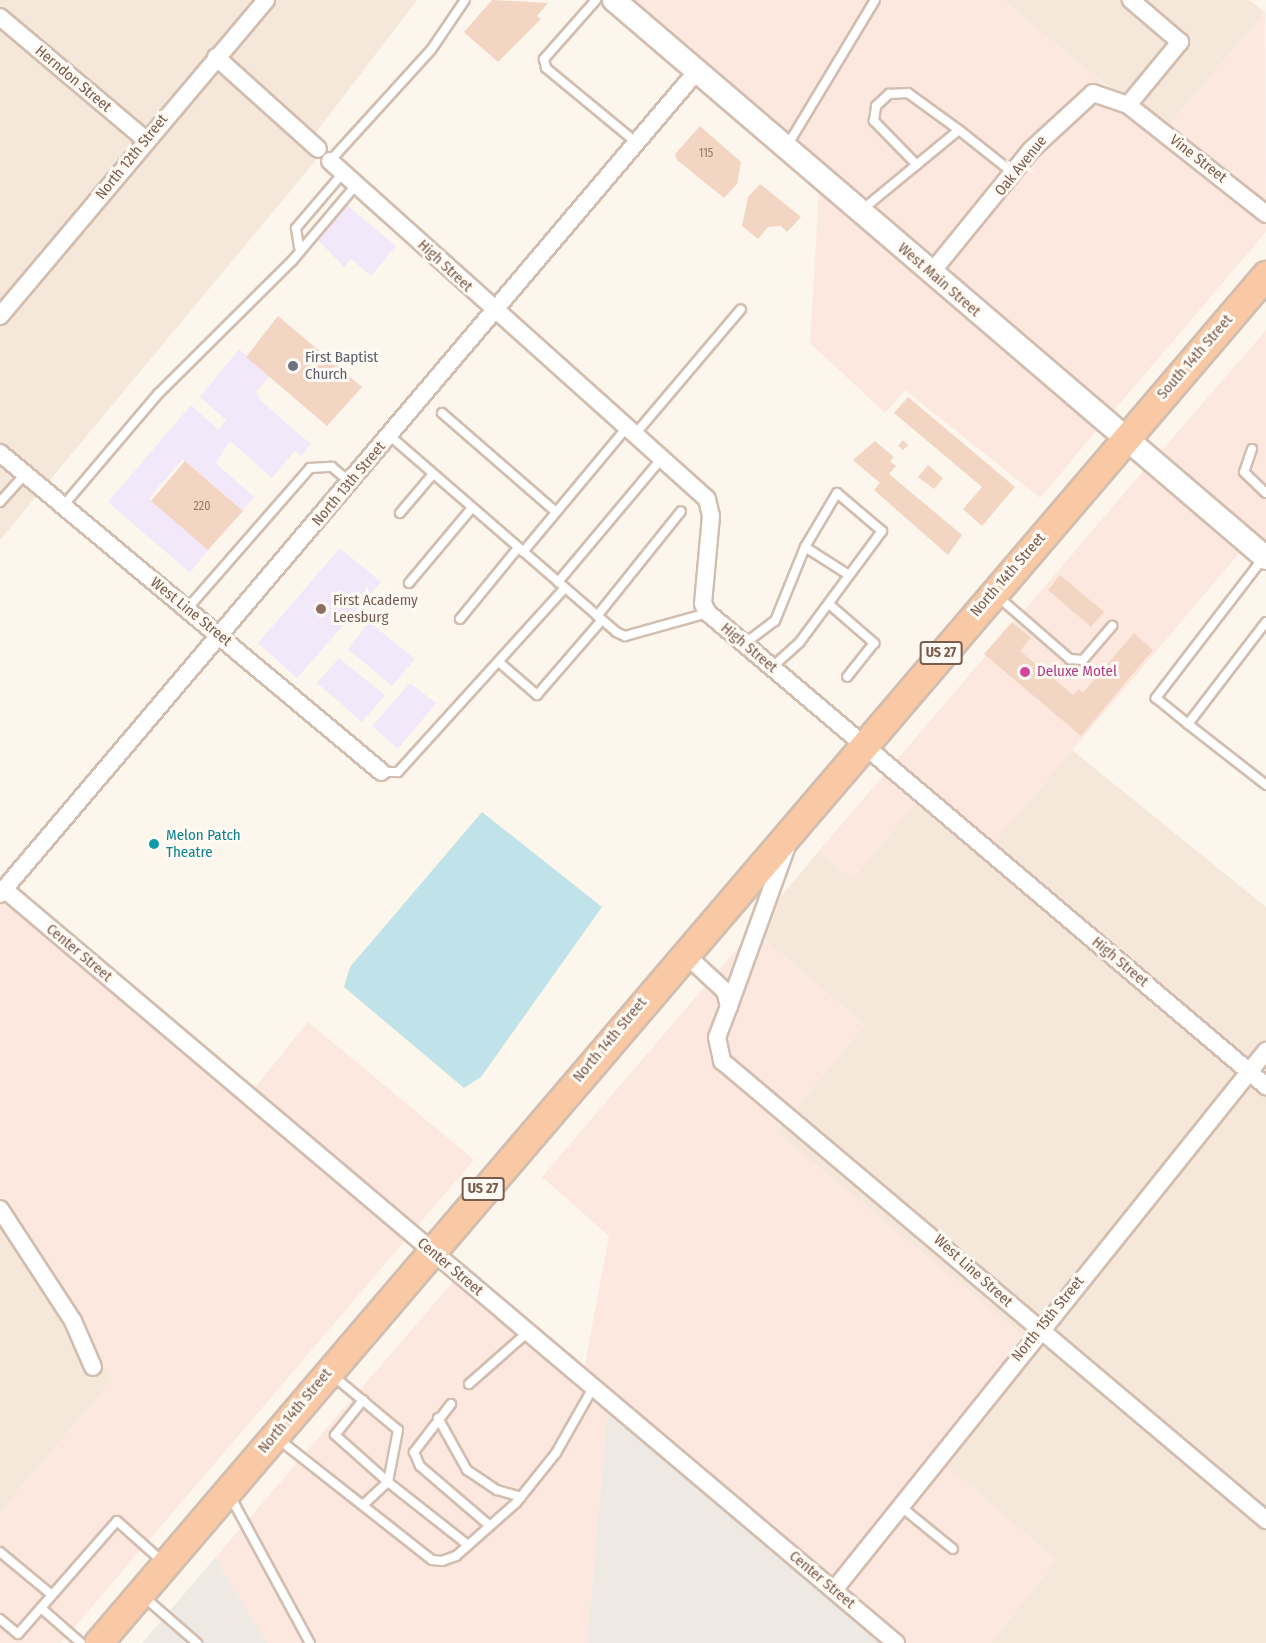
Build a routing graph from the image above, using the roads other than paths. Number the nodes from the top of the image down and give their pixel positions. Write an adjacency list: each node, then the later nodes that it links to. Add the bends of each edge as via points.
1 (266, 0): 8 (street, North 12th Street)
2 (465, 0): 16 (lane, via 431,50)
3 (596, 0): 13 (lane, via 544,59 546,68)
4 (614, 0): 9 (main road, West Main Street)
5 (875, 0): 15 (lane)
6 (1131, 0): 10 (street, via 1180,42)
7 (0, 17): 12 (street, Herndon Street)
8 (216, 57): 12 (street, North 12th Street); 14 (street)
9 (696, 72): 13 (street, North 13th Street); 15 (main road, West Main Street)
10 (1128, 105): 19 (street, Oak Avenue, via 1103,94 1086,97); 22 (street, Vine Street)
11 (958, 130): 17 (lane); 17 (lane, via 908,93 888,94 876,106 874,122); 19 (lane)
12 (146, 140): 28 (street, North 12th Street)
13 (637, 143): 27 (street, North 13th Street)
14 (318, 149)
15 (785, 149): 21 (main road, West Main Street)
16 (330, 161): 18 (street, High Street)
17 (917, 165): 21 (lane)
18 (343, 173): 20 (street, High Street); 23 (lane, via 296,228)
19 (1014, 173): 24 (street, Oak Avenue)
20 (356, 185): 23 (lane); 27 (street, High Street)
21 (860, 212): 24 (main road, West Main Street)
22 (1266, 214)
23 (299, 247): 41 (lane, via 159,393)
24 (931, 273): 32 (main road, West Main Street)
25 (1266, 275): 32 (highway, South 14th Street / US 27)
26 (741, 309): 30 (lane)
27 (495, 312): 30 (street, High Street); 31 (street, North 13th Street)
28 (0, 316)
29 (442, 413): 44 (lane)
30 (632, 430): 35 (street, High Street); 44 (lane)
31 (390, 436): 37 (lane); 38 (street, North 13th Street)
32 (1124, 439): 48 (main road, West Main Street); 52 (highway, North 14th Street / US 27)
33 (1252, 449): 39 (lane, via 1244,472)
34 (0, 453): 36 (street, West Line Street)
35 (663, 457): 51 (lane); 55 (street, High Street, via 707,499 711,516 703,604)
36 (25, 474): 40 (lane); 41 (street, West Line Street)
37 (433, 474): 42 (lane); 45 (lane)
38 (351, 482): 54 (lane, via 332,467 310,468); 60 (street, North 13th Street)
39 (1266, 493)
40 (0, 502)
41 (63, 506): 54 (street, West Line Street)
42 (472, 508): 47 (lane); 50 (lane)
43 (681, 511): 56 (lane)
44 (556, 512): 47 (lane)
45 (400, 513)
46 (805, 547): 49 (lane); 49 (lane, via 837,493 882,531); 61 (lane, via 775,621)
47 (520, 550): 51 (lane); 57 (lane)
48 (1265, 557): 65 (lane, via 1156,698)
49 (849, 575): 53 (lane)
50 (409, 583)
51 (561, 585): 56 (lane); 62 (lane)
52 (993, 593): 59 (lane, via 1070,659 1083,660); 66 (highway, North 14th Street / US 27)
53 (829, 604): 63 (lane); 64 (lane, via 874,643)
54 (187, 609): 60 (street, West Line Street)
55 (708, 613): 56 (lane, via 626,636); 61 (street, High Street)
56 (599, 618): 62 (lane, via 537,695)
57 (460, 619)
58 (1266, 621): 65 (lane)
59 (1112, 626)
60 (220, 636): 67 (street, West Line Street); 70 (street, North 13th Street)
61 (744, 644): 63 (street, High Street)
62 (500, 663): 67 (lane, via 398,772)
63 (772, 667): 66 (street, High Street)
64 (847, 677)
65 (1188, 724): 68 (lane)
66 (862, 744): 69 (highway, North 14th Street / US 27); 74 (street, High Street)
67 (381, 772)
68 (1266, 785)
69 (795, 824): 71 (highway, North 14th Street / US 27); 72 (street, West Line Street)
70 (2, 892): 77 (street, Center Street)
71 (684, 953): 72 (street, via 725,991); 77 (highway, North 14th Street / US 27)
72 (729, 1006): 78 (street, West Line Street, via 717,1037 722,1061)
73 (1266, 1051): 74 (street, North 15th Street)
74 (1249, 1072): 75 (street, High Street); 78 (street, North 15th Street)
75 (1266, 1086)
76 (2, 1215): 80 (street, via 73,1321)
77 (431, 1251): 79 (street, Center Street); 81 (highway, North 14th Street / US 27)
78 (1039, 1330): 92 (street, North 15th Street); 93 (street, West Line Street)
79 (528, 1332): 82 (lane); 83 (street, Center Street)
80 (93, 1367)
81 (328, 1372): 84 (lane); 87 (highway, North 14th Street / US 27)
82 (469, 1384)
83 (593, 1388): 90 (lane, via 556,1453); 99 (street, Center Street)
84 (363, 1400): 88 (lane, via 398,1430); 88 (lane, via 335,1435)
85 (451, 1404): 86 (lane)
86 (438, 1419): 90 (lane, via 467,1470 496,1490); 94 (lane, via 414,1452 420,1466)
87 (275, 1436): 89 (highway, North 14th Street / US 27); 91 (lane)
88 (388, 1482): 91 (lane); 95 (lane)
89 (228, 1491): 98 (highway, North 14th Street / US 27); 107 (lane)
90 (521, 1497): 94 (lane)
91 (363, 1505): 95 (lane, via 432,1560 456,1556)
92 (900, 1505): 96 (lane); 99 (street, North 15th Street)
93 (1266, 1520)
94 (490, 1526): 95 (lane)
95 (468, 1545)
96 (953, 1549)
97 (0, 1552): 101 (lane)
98 (165, 1564): 100 (highway, North 14th Street / US 27); 101 (lane, via 117,1521)
99 (834, 1590): 108 (street, Center Street)
100 (140, 1594): 105 (highway, North 14th Street / US 27); 106 (lane)
101 (52, 1595): 102 (lane)
102 (41, 1608): 103 (lane, via 18,1634); 104 (lane)
103 (0, 1619)
104 (81, 1643)
105 (98, 1643)
106 (197, 1643)
107 (310, 1643)
108 (896, 1643)

